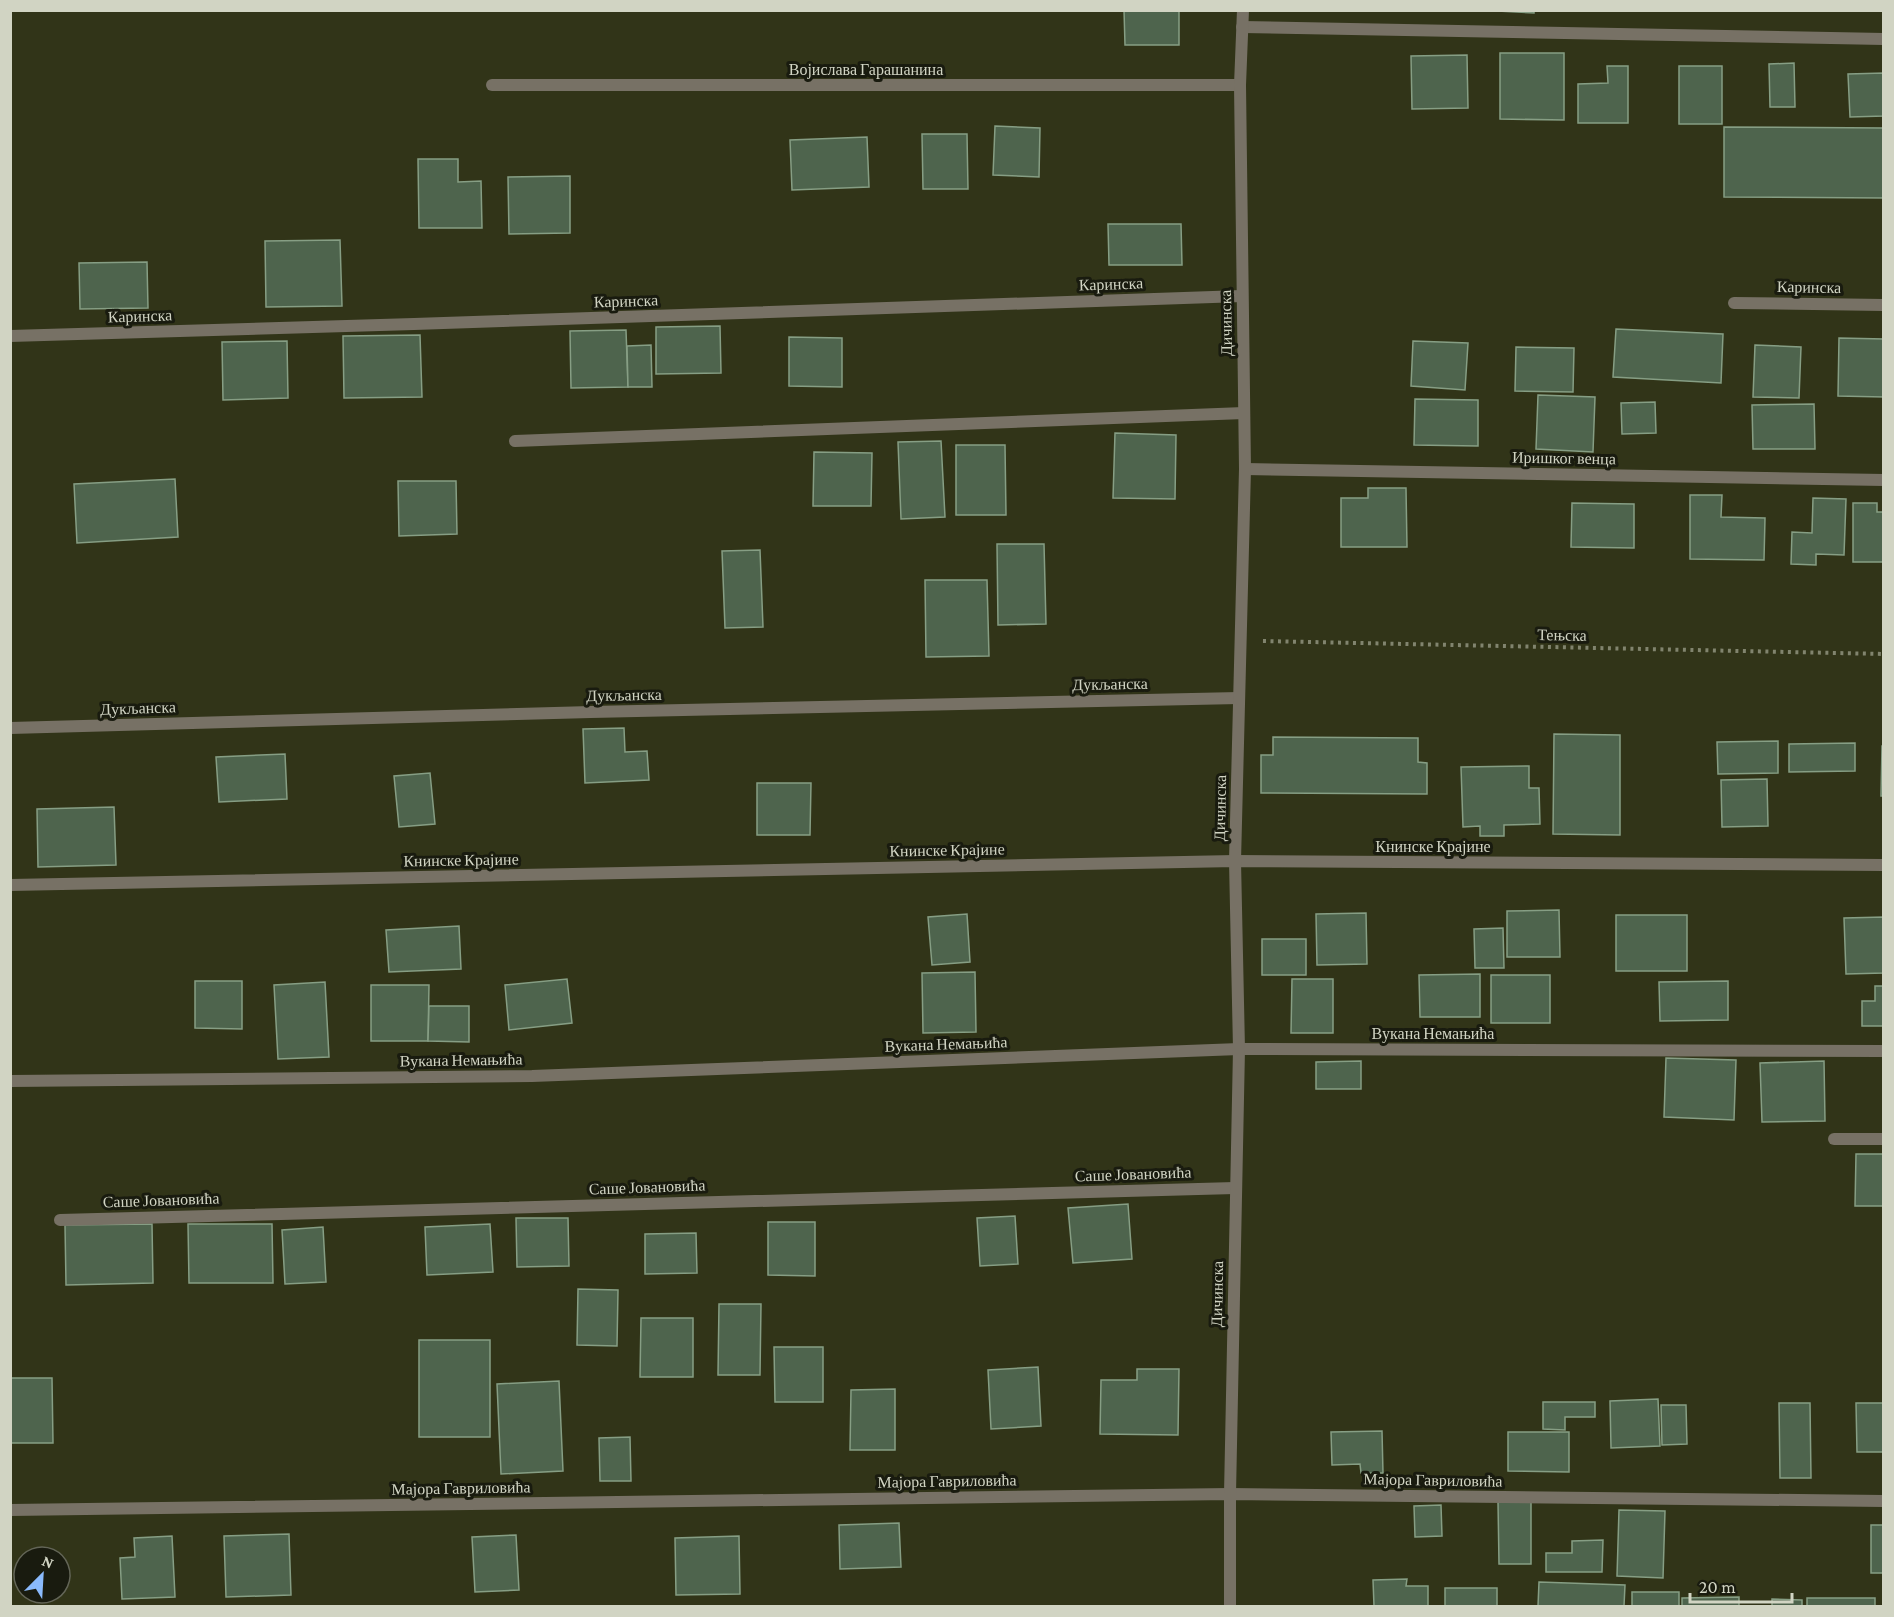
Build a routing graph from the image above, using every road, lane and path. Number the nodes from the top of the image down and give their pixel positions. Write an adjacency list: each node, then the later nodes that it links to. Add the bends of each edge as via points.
1 (1243, 10): 2 (street, Дичинска)
2 (1242, 27): 3 (street); 4 (street, Дичинска)
3 (1884, 39)
4 (1240, 85): 5 (street, Војислава Гарашанина); 6 (street, Дичинска)
5 (492, 86)
6 (1242, 296): 9 (street, Каринска); 10 (street, Дичинска)
7 (1734, 303): 8 (street, Каринска)
8 (1884, 305)
9 (10, 336)
10 (1244, 413): 11 (street); 12 (street, Дичинска)
11 (515, 441)
12 (1245, 470): 13 (street, Иришког венца); 14 (street, Дичинска)
13 (1884, 480)
14 (1241, 641): 15 (path, Тењска); 16 (street, Дичинска)
15 (1884, 654)
16 (1239, 698): 17 (street, Дукљанска); 18 (street, Дичинска)
17 (10, 728)
18 (1235, 861): 19 (street, Книнске Крајине); 20 (street, Книнске Крајине); 21 (street, Дичинска)
19 (1884, 865)
20 (10, 885)
21 (1239, 1049): 22 (street, Вукана Немањића); 23 (street, Вукана Немањића, via 532,1076); 26 (street, Дичинска)
22 (1884, 1051)
23 (10, 1081)
24 (1884, 1138): 25 (street)
25 (1834, 1139)
26 (1235, 1188): 27 (street, Саше Јовановића); 28 (street, Дичинска)
27 (60, 1220)
28 (1230, 1494): 29 (street, Мајора Гавриловића); 30 (street, Мајора Гавриловића); 31 (street, Дичинска)
29 (1884, 1501)
30 (10, 1510)
31 (1230, 1606)

